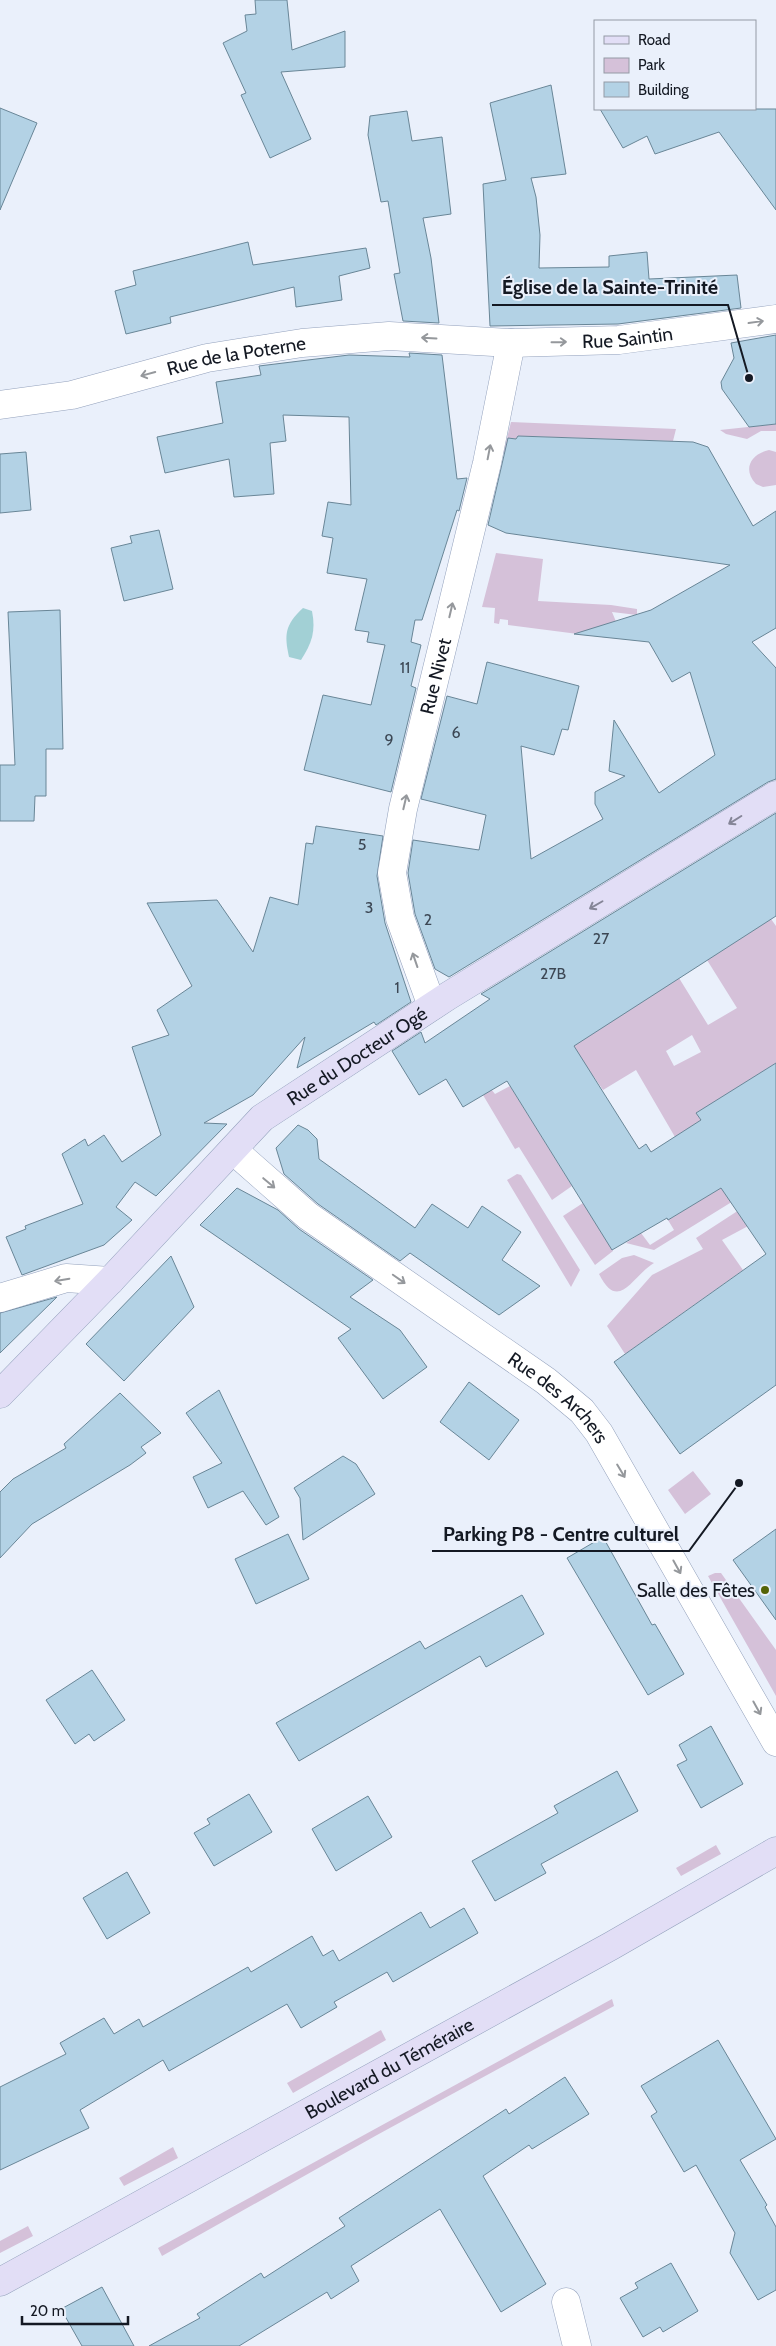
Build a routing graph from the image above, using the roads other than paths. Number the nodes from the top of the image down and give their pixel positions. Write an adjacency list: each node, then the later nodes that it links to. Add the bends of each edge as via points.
1 (776, 319): 3 (street, Rue Saintin, one-way to 1, via 620,340)
2 (478, 341): 3 (street, Rue Saintin); 4 (street, Rue de la Poterne, one-way to 4, via 389,336 302,344 208,358 72,395)
3 (510, 343): 6 (street, Rue Nivet, one-way to 3, via 400,918 392,873 403,809 487,463)
4 (0, 405)
5 (776, 795): 6 (main road, Rue du Docteur Ogé, one-way to 6)
6 (432, 1006): 7 (main road, Rue du Docteur Ogé, via 262,1118)
7 (233, 1150): 8 (main road, Rue du Docteur Ogé); 11 (street, Rue des Archers, one-way to 11, via 308,1216 546,1381 582,1411 599,1433)
8 (110, 1281): 9 (street, one-way to 9, via 66,1278); 10 (main road, Rue du Docteur Ogé)
9 (0, 1298)
10 (0, 1394)
11 (776, 1742)
12 (776, 1850): 13 (main road, Boulevard du Téméraire, via 602,1950)
13 (0, 2282)
14 (566, 2302): 15 (street)
15 (577, 2346)

